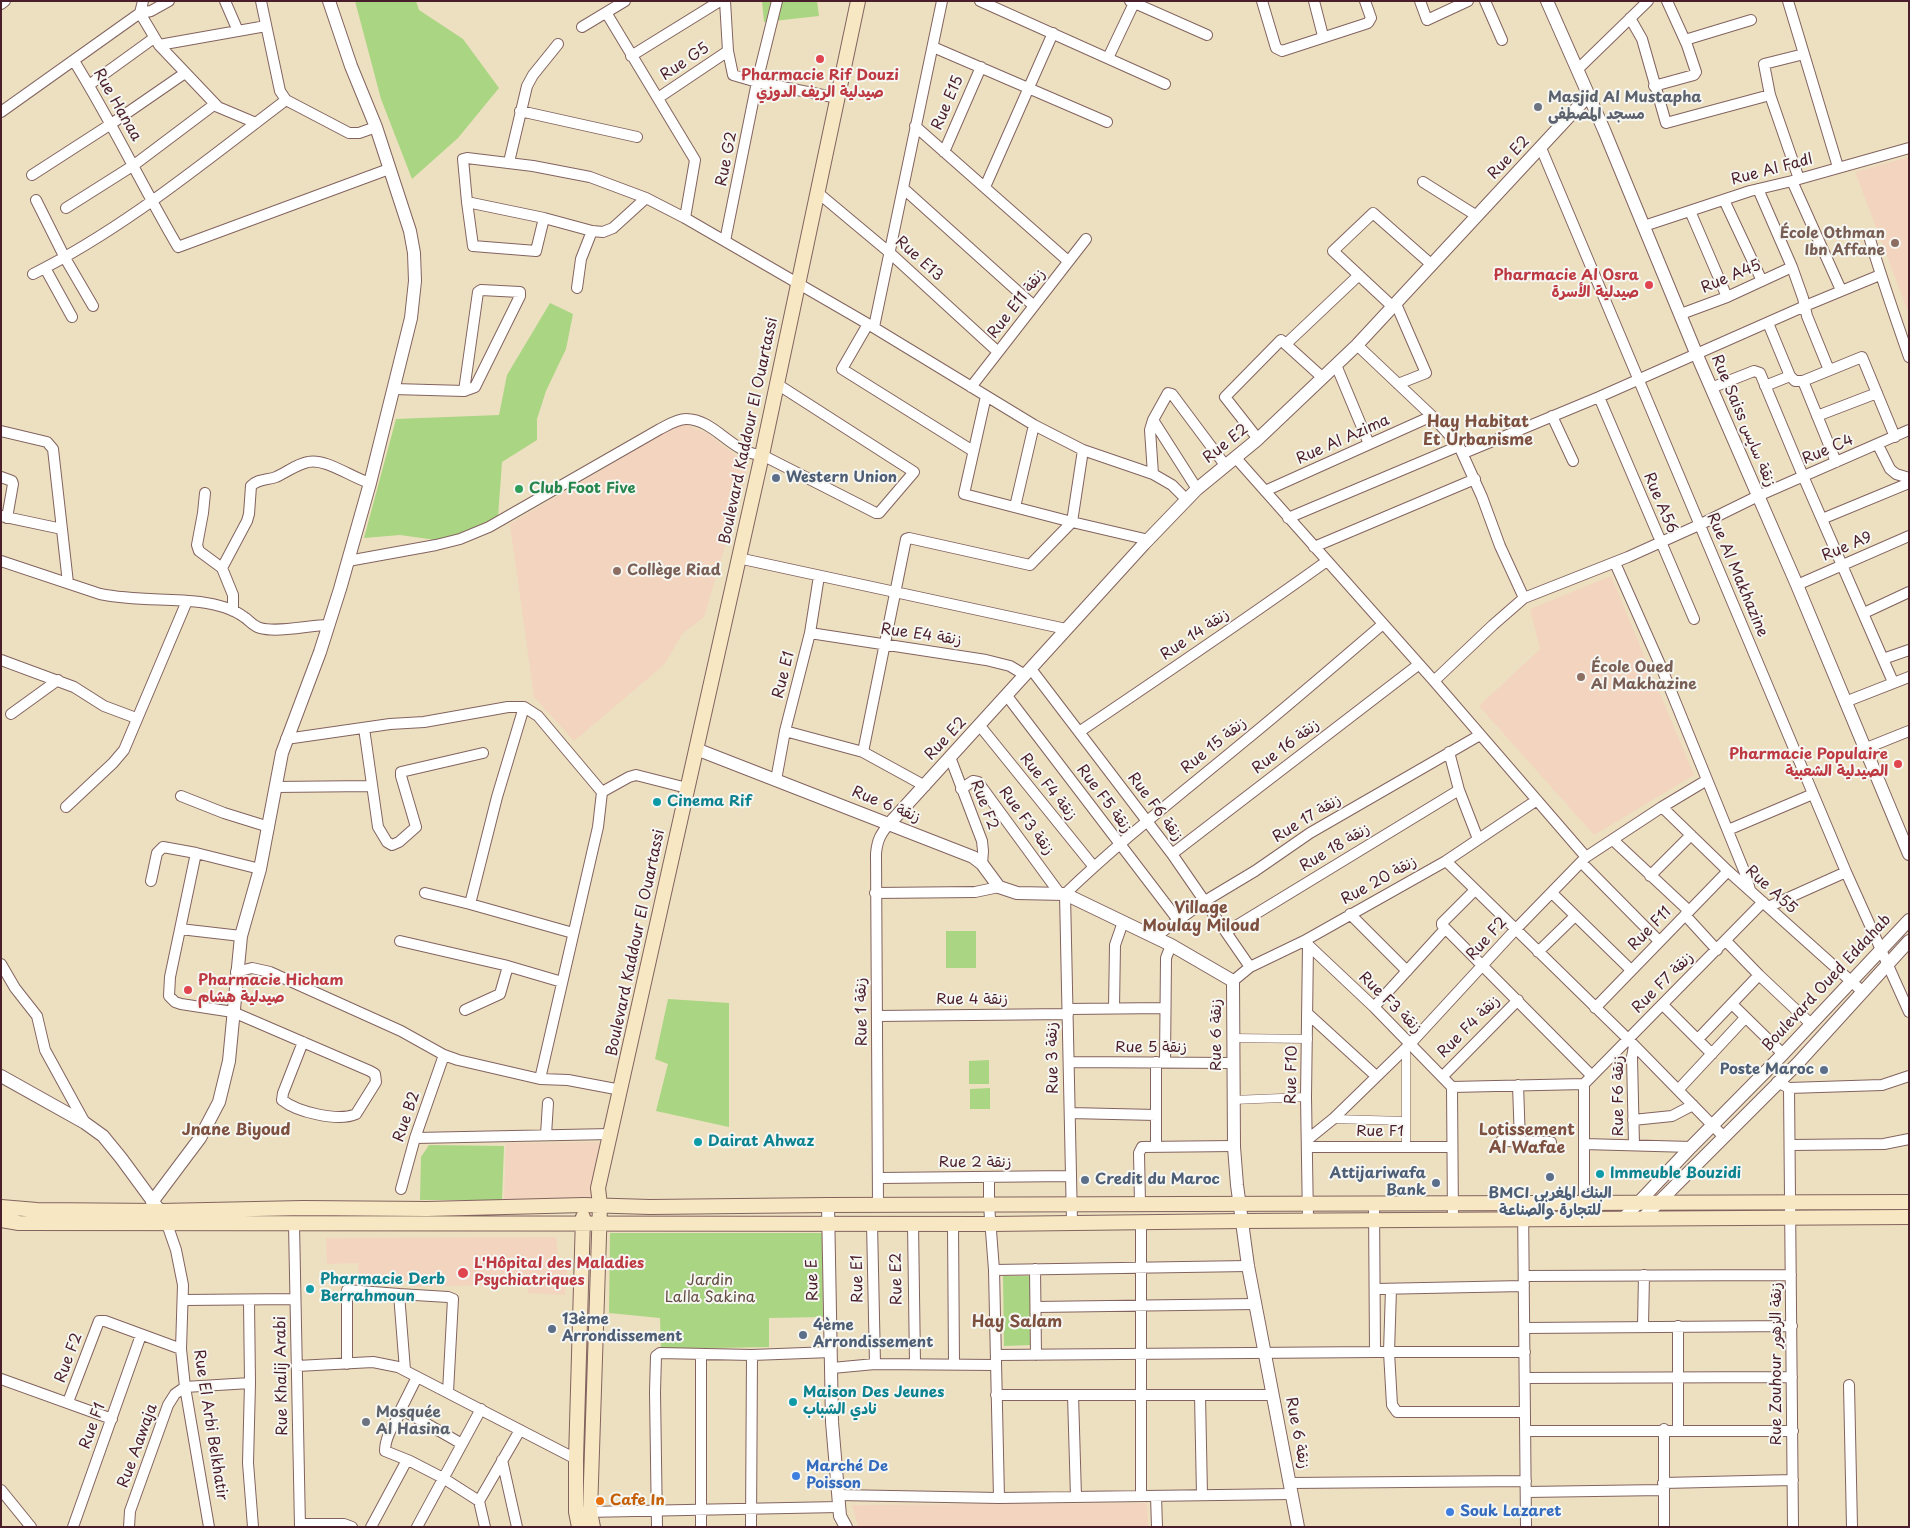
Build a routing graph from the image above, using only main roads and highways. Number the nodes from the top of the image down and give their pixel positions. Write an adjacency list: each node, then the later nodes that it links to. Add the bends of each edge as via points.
1 (858, 1): 2 (main road, Boulevard Kaddour El Ouartassi, via 762,455)
2 (598, 1188): 4 (main road); 5 (main road)
3 (1904, 1202): 5 (main road); 7 (main road)
4 (584, 1205): 5 (main road); 6 (main road, via 427,1209 156,1207 37,1210); 9 (main road)
5 (600, 1205): 10 (main road)
6 (1, 1207)
7 (1904, 1217): 10 (main road)
8 (1, 1220): 9 (main road, via 19,1223)
9 (582, 1224): 10 (main road); 11 (main road)
10 (598, 1225): 12 (main road)
11 (580, 1316): 12 (main road); 13 (main road, via 576,1458)
12 (595, 1318): 13 (main road)
13 (583, 1512): 14 (main road); 15 (main road)
14 (578, 1527)
15 (593, 1527)

